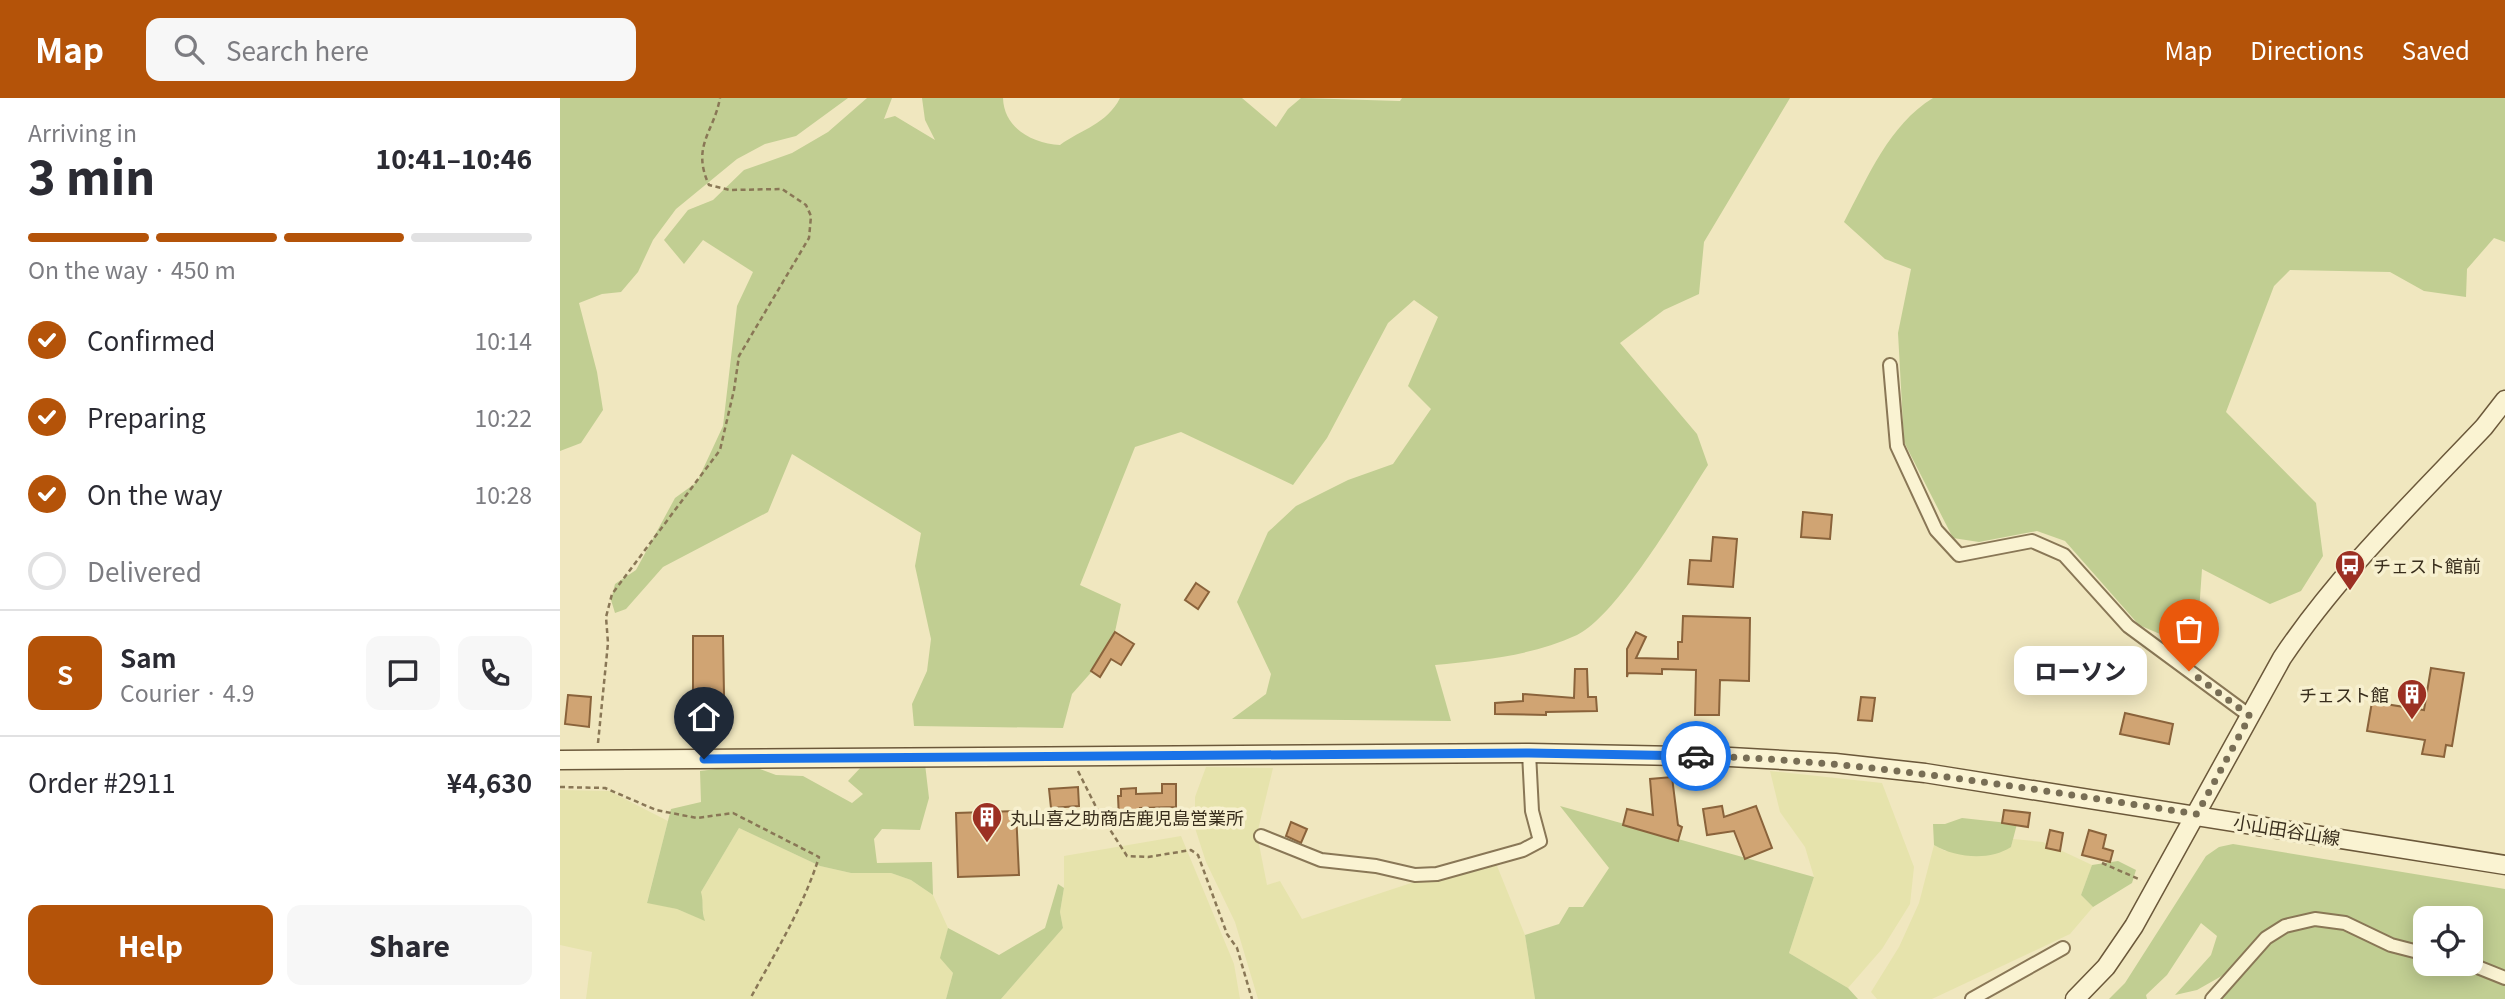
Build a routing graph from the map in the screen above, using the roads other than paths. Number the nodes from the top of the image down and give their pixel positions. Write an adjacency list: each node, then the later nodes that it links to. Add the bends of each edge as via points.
1 (1890, 365): 3 (street, via 1897,446 1937,530 1959,555 2032,541 2064,555 2127,626)
2 (2505, 400): 3 (main road, via 2336,586 2282,658)
3 (2250, 716): 6 (main road)
4 (1529, 753): 5 (main road, 小山田谷山線); 6 (main road, 小山田谷山線, via 1835,763); 7 (street, via 1532,811 1540,841 1522,850 1437,874 1415,875 1321,860)
5 (560, 760)
6 (2197, 814): 8 (main road, 小山田谷山線); 14 (main road, via 2106,967)
7 (1261, 836)
8 (2505, 865)
9 (2063, 948): 13 (street)
10 (2413, 951): 15 (street, via 2391,946 2345,923 2315,919 2285,926 2266,938)
11 (2483, 969): 12 (street)
12 (2505, 978)
13 (1972, 999)
14 (2076, 999)
15 (2212, 999)

